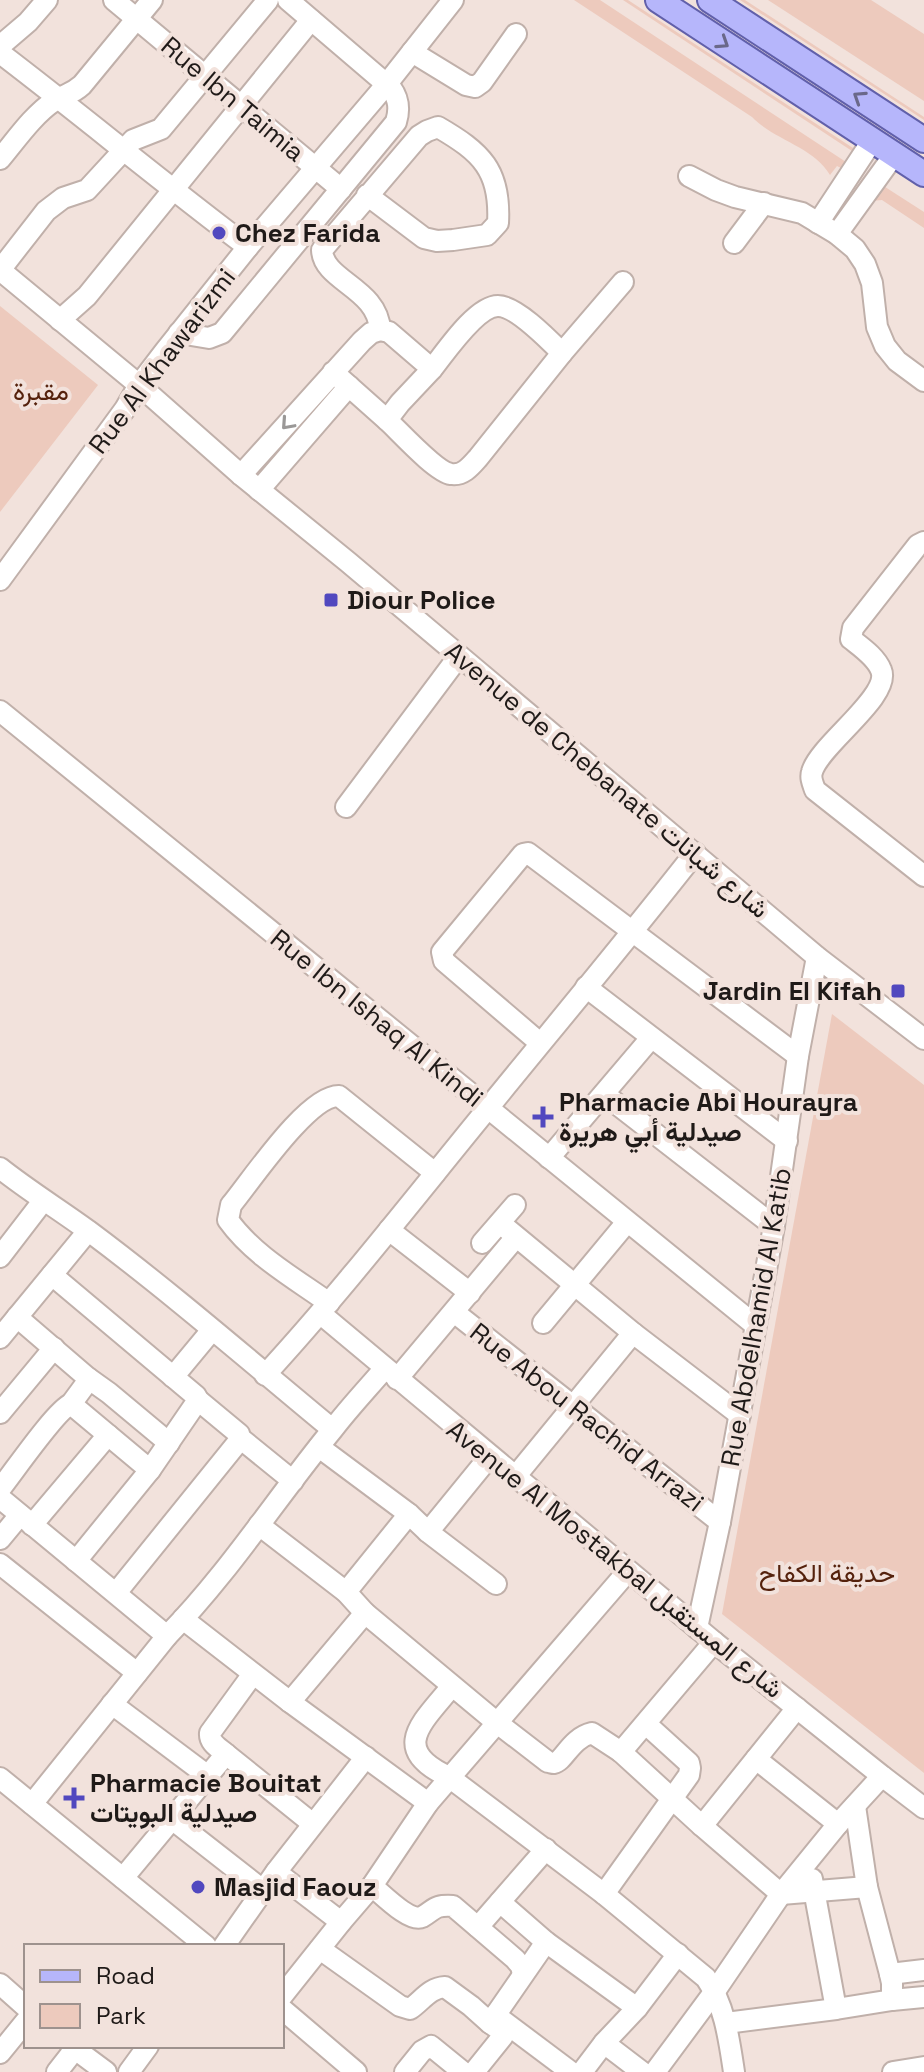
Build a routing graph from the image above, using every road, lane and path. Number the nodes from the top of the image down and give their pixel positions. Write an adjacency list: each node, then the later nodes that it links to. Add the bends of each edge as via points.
1 (47, 0): 12 (street)
2 (114, 0): 9 (street, Rue Ibn Taimia)
3 (152, 0): 9 (street)
4 (268, 0): 15 (street)
5 (288, 0): 10 (street)
6 (453, 0): 13 (street, Rue Al Khawarizmi)
7 (658, 0): 20 (main road, one-way to 20)
8 (710, 0): 19 (main road, one-way to 8)
9 (137, 19): 15 (street, Rue Ibn Taimia); 17 (street, via 82,85)
10 (311, 20): 16 (street); 18 (street)
11 (516, 34): 13 (street, via 475,87)
12 (0, 46)
13 (412, 52): 16 (street, Rue Al Khawarizmi)
14 (0, 53): 17 (street)
15 (205, 76): 18 (street, Rue Ibn Taimia); 21 (street, via 161,129 140,136)
16 (386, 85): 24 (street, Rue Al Khawarizmi); 27 (street, via 397,99 396,122)
17 (59, 98): 21 (street); 23 (street)
18 (241, 106): 24 (street, Rue Ibn Taimia); 28 (street)
19 (924, 140)
20 (872, 141): 22 (main road); 31 (street)
21 (123, 150): 28 (street); 37 (street, via 87,190 46,211)
22 (894, 155): 25 (main road); 33 (street)
23 (0, 159)
24 (314, 168): 27 (street, Rue Ibn Taimia); 32 (street, Rue Al Khawarizmi)
25 (924, 174)
26 (689, 176): 30 (street)
27 (341, 189): 36 (street)
28 (173, 190): 35 (street); 39 (street, via 87,296)
29 (367, 195): 29 (street, via 424,238 437,241 487,235 498,223 490,168 438,127 419,136); 40 (street, via 322,256 375,308)
30 (764, 203): 31 (street); 34 (street)
31 (818, 223): 33 (street)
32 (263, 229): 35 (street, Rue Al Khawarizmi); 36 (street)
33 (837, 234): 45 (street, via 865,264 885,346)
34 (734, 243)
35 (248, 247): 41 (street, Rue Al Khawarizmi)
36 (289, 252): 41 (street, via 222,333 209,338)
37 (0, 270): 39 (street, Avenue de Chebanate شارع شبانات)
38 (623, 282): 42 (street)
39 (60, 320): 46 (street, Avenue de Chebanate شارع شبانات)
40 (380, 330): 43 (street); 44 (street)
41 (179, 333): 46 (street, Rue Al Khawarizmi)
42 (562, 353): 43 (street, via 499,306 474,319); 48 (street, via 468,470 459,474 440,470)
43 (432, 369): 48 (street)
44 (333, 372): 47 (street); 49 (street, one-way to 49)
45 (924, 381)
46 (139, 385): 49 (street, Avenue de Chebanate شارع شبانات); 52 (street, Rue Al Khawarizmi)
47 (349, 386): 48 (street); 50 (street)
48 (387, 420)
49 (241, 475): 50 (street, Avenue de Chebanate شارع شبانات)
50 (259, 490): 53 (street, Avenue de Chebanate شارع شبانات)
51 (924, 542): 57 (street, via 853,628 851,639 881,669 881,688 812,769 811,780 815,790)
52 (0, 580)
53 (459, 656): 55 (street); 56 (street, Avenue de Chebanate شارع شبانات)
54 (0, 711): 66 (street, Rue Ibn Ishaq Al Kindi)
55 (346, 807)
56 (695, 853): 58 (street); 59 (street, Avenue de Chebanate شارع شبانات)
57 (924, 876)
58 (634, 931): 60 (street); 63 (street, via 523,854 442,957); 64 (street)
59 (817, 957): 62 (street, Avenue de Chebanate شارع شبانات); 64 (street, Rue Abdelhamid Al Katib)
60 (586, 987): 61 (street); 63 (street)
61 (651, 1038): 65 (street); 67 (street)
62 (924, 1039)
63 (540, 1043): 66 (street)
64 (798, 1056): 67 (street, Rue Abdelhamid Al Katib)
65 (604, 1094): 68 (street); 74 (street)
66 (487, 1108): 68 (street, Rue Ibn Ishaq Al Kindi); 70 (street)
67 (787, 1141): 74 (street, Rue Abdelhamid Al Katib)
68 (549, 1158): 73 (street, Rue Ibn Ishaq Al Kindi)
69 (1, 1170): 71 (street)
70 (435, 1173): 75 (street); 83 (street, Avenue Al Mostakbal شارع المستقبل, via 339,1096 304,1114 231,1205 228,1220)
71 (43, 1201): 77 (street); 79 (street)
72 (515, 1205): 76 (street)
73 (627, 1222): 81 (street); 87 (street, Rue Ibn Ishaq Al Kindi)
74 (774, 1226): 87 (street, Rue Abdelhamid Al Katib)
75 (389, 1230): 82 (street); 83 (street)
76 (508, 1230): 78 (street); 81 (street); 82 (street)
77 (88, 1231): 80 (street); 88 (street)
78 (482, 1243)
79 (0, 1257)
80 (52, 1275): 85 (street); 94 (street)
81 (575, 1285): 86 (street); 89 (street)
82 (470, 1293): 84 (street)
83 (325, 1309): 92 (street, Avenue Al Mostakbal شارع المستقبل); 93 (street)
84 (454, 1312): 92 (street); 98 (street, Rue Abou Rachid Arrazi)
85 (17, 1317): 90 (street); 91 (street)
86 (543, 1323)
87 (755, 1325): 100 (street, Rue Abdelhamid Al Katib)
88 (212, 1330): 93 (street); 94 (street)
89 (633, 1333): 98 (street); 100 (street)
90 (0, 1338)
91 (54, 1348): 95 (street); 99 (street)
92 (391, 1373): 101 (street); 106 (street, Avenue Al Mostakbal شارع المستقبل)
93 (265, 1375): 101 (street)
94 (173, 1377): 96 (street)
95 (88, 1378): 97 (street); 104 (street)
96 (198, 1400): 103 (street); 104 (street)
97 (71, 1404): 102 (street); 110 (street)
98 (573, 1407): 108 (street); 114 (street, Rue Abou Rachid Arrazi)
99 (0, 1413)
100 (740, 1415): 114 (street, Rue Abdelhamid Al Katib)
101 (332, 1429): 105 (street)
102 (108, 1435): 107 (street); 113 (street)
103 (240, 1438): 109 (street); 123 (street)
104 (169, 1443): 107 (street)
105 (319, 1447): 109 (street); 112 (street)
106 (490, 1456): 108 (street, Avenue Al Mostakbal شارع المستقبل); 116 (street)
107 (150, 1470): 118 (street)
108 (515, 1477): 120 (street, Avenue Al Mostakbal شارع المستقبل)
109 (293, 1481): 115 (street)
110 (0, 1489)
111 (0, 1498): 113 (street)
112 (409, 1514): 116 (street); 122 (street)
113 (26, 1520): 117 (street); 118 (street)
114 (720, 1522): 126 (street, Rue Abdelhamid Al Katib)
115 (259, 1525): 122 (street); 125 (street)
116 (428, 1532): 121 (street)
117 (0, 1539)
118 (76, 1561): 123 (street)
119 (0, 1564): 129 (street)
120 (628, 1571): 126 (street, Avenue Al Mostakbal شارع المستقبل); 135 (street)
121 (496, 1584)
122 (346, 1592): 124 (street)
123 (116, 1593): 127 (street)
124 (365, 1613): 131 (street); 132 (street)
125 (183, 1619): 127 (street); 130 (street)
126 (697, 1628): 128 (street, Avenue Al Mostakbal شارع المستقبل)
127 (167, 1636): 129 (street)
128 (714, 1642): 134 (street, Avenue Al Mostakbal شارع المستقبل); 136 (street)
129 (137, 1673): 133 (street)
130 (253, 1674): 132 (street); 138 (street, via 210,1733)
131 (452, 1686): 135 (street); 143 (street, via 420,1725 415,1741 421,1760)
132 (290, 1702): 139 (street)
133 (112, 1704): 141 (street); 147 (street)
134 (797, 1708): 140 (street); 142 (street, Avenue Al Mostakbal شارع المستقبل)
135 (496, 1722): 137 (street, via 552,1763 592,1733); 143 (street)
136 (646, 1724): 137 (street); 145 (street, via 690,1768)
137 (621, 1752): 145 (street)
138 (226, 1754): 141 (street); 151 (street)
139 (366, 1757): 146 (street); 151 (street)
140 (756, 1759): 152 (street); 153 (street)
141 (208, 1776): 150 (street)
142 (882, 1776): 148 (street); 149 (street, Avenue Al Mostakbal شارع المستقبل)
143 (449, 1777): 146 (street); 154 (street)
144 (0, 1778): 147 (street)
145 (672, 1799): 153 (street); 162 (street)
146 (428, 1803): 158 (street)
147 (32, 1804): 157 (street)
148 (855, 1806): 152 (street); 159 (street)
149 (924, 1808)
150 (172, 1819): 157 (street); 160 (street)
151 (313, 1824): 156 (street)
152 (838, 1824): 155 (street)
153 (702, 1826): 163 (street)
154 (546, 1849): 162 (street); 164 (street)
155 (808, 1863): 161 (street); 163 (street)
156 (276, 1872): 160 (street); 165 (street)
157 (123, 1878): 168 (street)
158 (372, 1886): 165 (street); 166 (street, via 413,1917 453,1906)
159 (867, 1887): 161 (street); 174 (street)
160 (264, 1891): 169 (street)
161 (815, 1892): 163 (street); 182 (street)
162 (604, 1894): 171 (street)
163 (781, 1894): 176 (street)
164 (500, 1902): 166 (street); 167 (street)
165 (341, 1922): 170 (street)
166 (478, 1927): 173 (street, via 515,1959)
167 (546, 1942): 173 (street); 181 (street)
168 (204, 1944)
169 (225, 1944)
170 (320, 1949): 177 (street); 184 (street, via 400,2006 410,2009 431,1990 445,1987)
171 (678, 1954): 176 (street); 181 (street)
172 (924, 1970): 174 (street)
173 (523, 1974): 184 (street)
174 (890, 1974): 179 (street)
175 (0, 1984): 180 (street)
176 (715, 1991): 186 (street); 203 (street)
177 (284, 1994)
178 (924, 1997): 179 (street)
179 (892, 2000): 182 (street)
180 (24, 2005)
181 (637, 2008): 187 (street)
182 (836, 2009): 186 (street)
183 (284, 2011): 193 (street)
184 (493, 2019): 199 (street, via 503,2036); 200 (street)
185 (24, 2023): 191 (street)
186 (726, 2023): 204 (street)
187 (604, 2043): 201 (street); 202 (street)
188 (72, 2048): 194 (street)
189 (74, 2048): 195 (street)
190 (147, 2048): 196 (street)
191 (0, 2053)
192 (924, 2067): 205 (street)
193 (348, 2070)
194 (57, 2072)
195 (106, 2072)
196 (129, 2072)
197 (405, 2072): 198 (street, via 431,2046)
198 (463, 2072)
199 (474, 2072)
200 (571, 2072)
201 (582, 2072)
202 (642, 2072)
203 (655, 2072)
204 (734, 2072)
205 (893, 2072)

